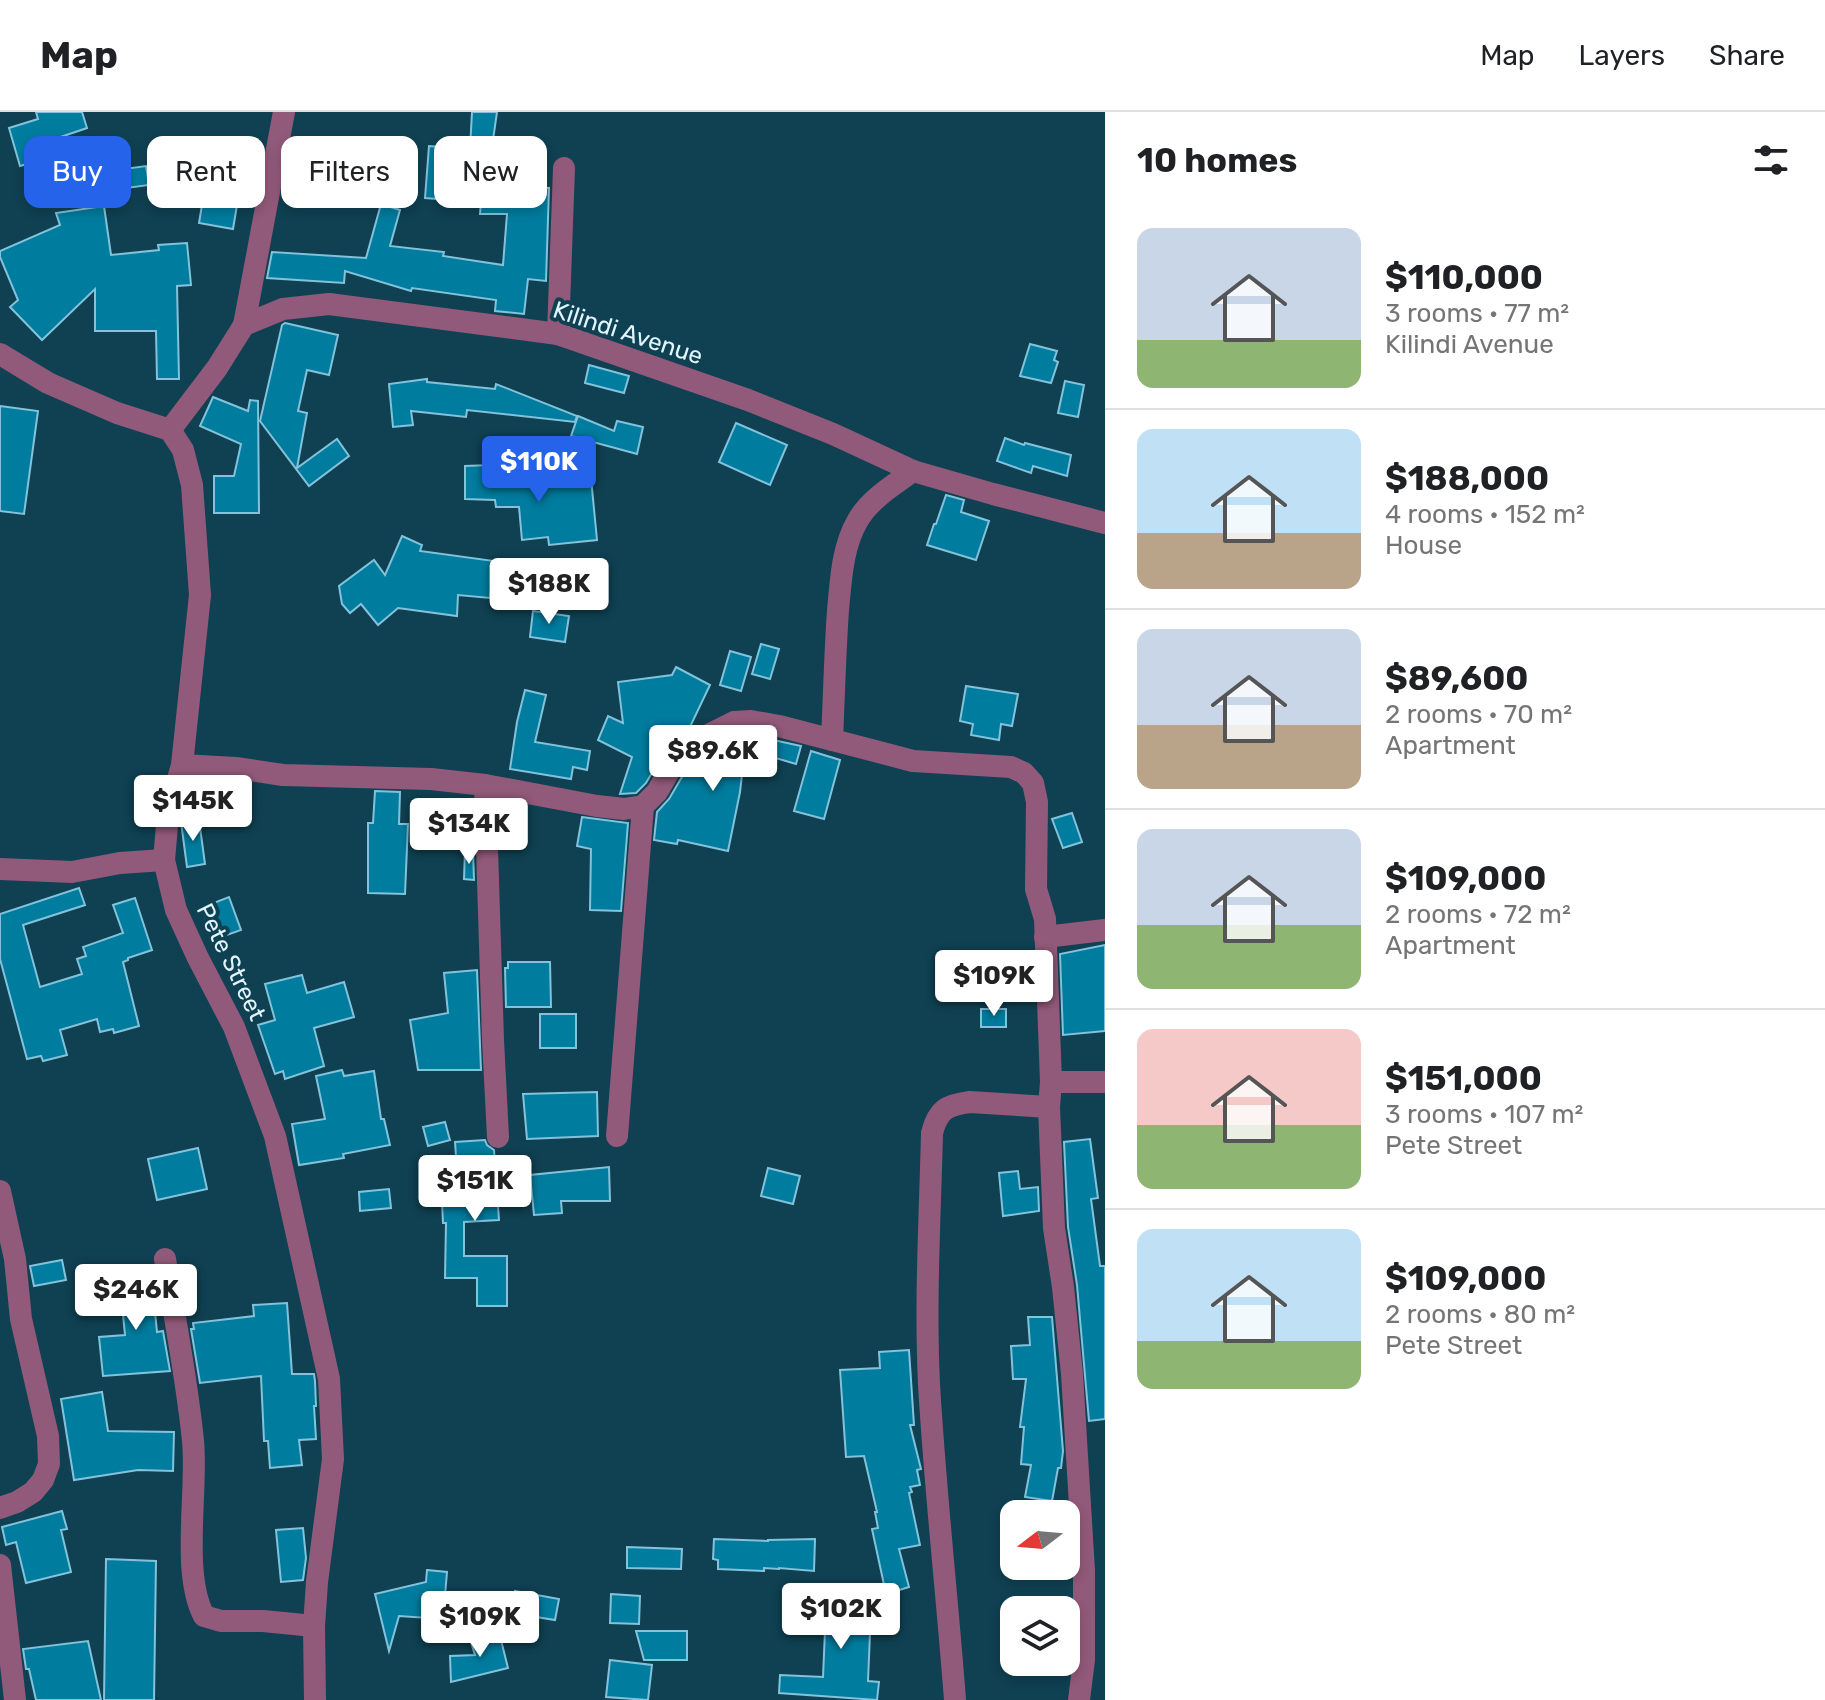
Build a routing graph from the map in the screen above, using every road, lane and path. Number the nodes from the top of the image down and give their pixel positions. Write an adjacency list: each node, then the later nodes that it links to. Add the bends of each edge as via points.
1 (284, 112): 3 (street)
2 (564, 168): 4 (street)
3 (244, 325): 4 (street, Kilindi Avenue, via 283,309 329,304); 6 (street)
4 (558, 334): 7 (street, Kilindi Avenue, via 748,400)
5 (0, 354): 6 (street, via 48,383)
6 (170, 430): 10 (street, Pete Street, via 183,450 192,485 200,595)
7 (913, 471): 8 (street, Kilindi Avenue); 9 (street, via 859,517 849,539 836,643)
8 (1105, 523)
9 (832, 740): 12 (street, via 779,726 734,722 678,756); 16 (street, via 913,761 1011,767 1024,773 1033,783 1037,802 1036,889)
10 (182, 765): 11 (street); 13 (street, Pete Street, via 168,814)
11 (485, 785): 12 (street, via 597,806); 21 (street)
12 (643, 806): 20 (street)
13 (164, 860): 14 (street, via 72,872); 26 (street, Pete Street, via 176,910 234,1027 275,1136 329,1379 333,1459)
14 (0, 869)
15 (1105, 930): 16 (street)
16 (1045, 937): 17 (street)
17 (1051, 1082): 18 (street); 19 (street)
18 (1105, 1082)
19 (1049, 1107): 29 (street, via 959,1103 936,1118 932,1133 929,1381); 30 (street, via 1054,1228 1072,1374 1084,1571)
20 (617, 1136)
21 (498, 1137)
22 (0, 1191): 24 (street, via 49,1464 33,1492)
23 (165, 1259): 26 (street, via 193,1443 192,1565 197,1602 204,1616 221,1621)
24 (0, 1508)
25 (0, 1565): 27 (street)
26 (314, 1626): 28 (street, Pete Street)
27 (15, 1700)
28 (315, 1700)
29 (955, 1700)
30 (1079, 1700)

